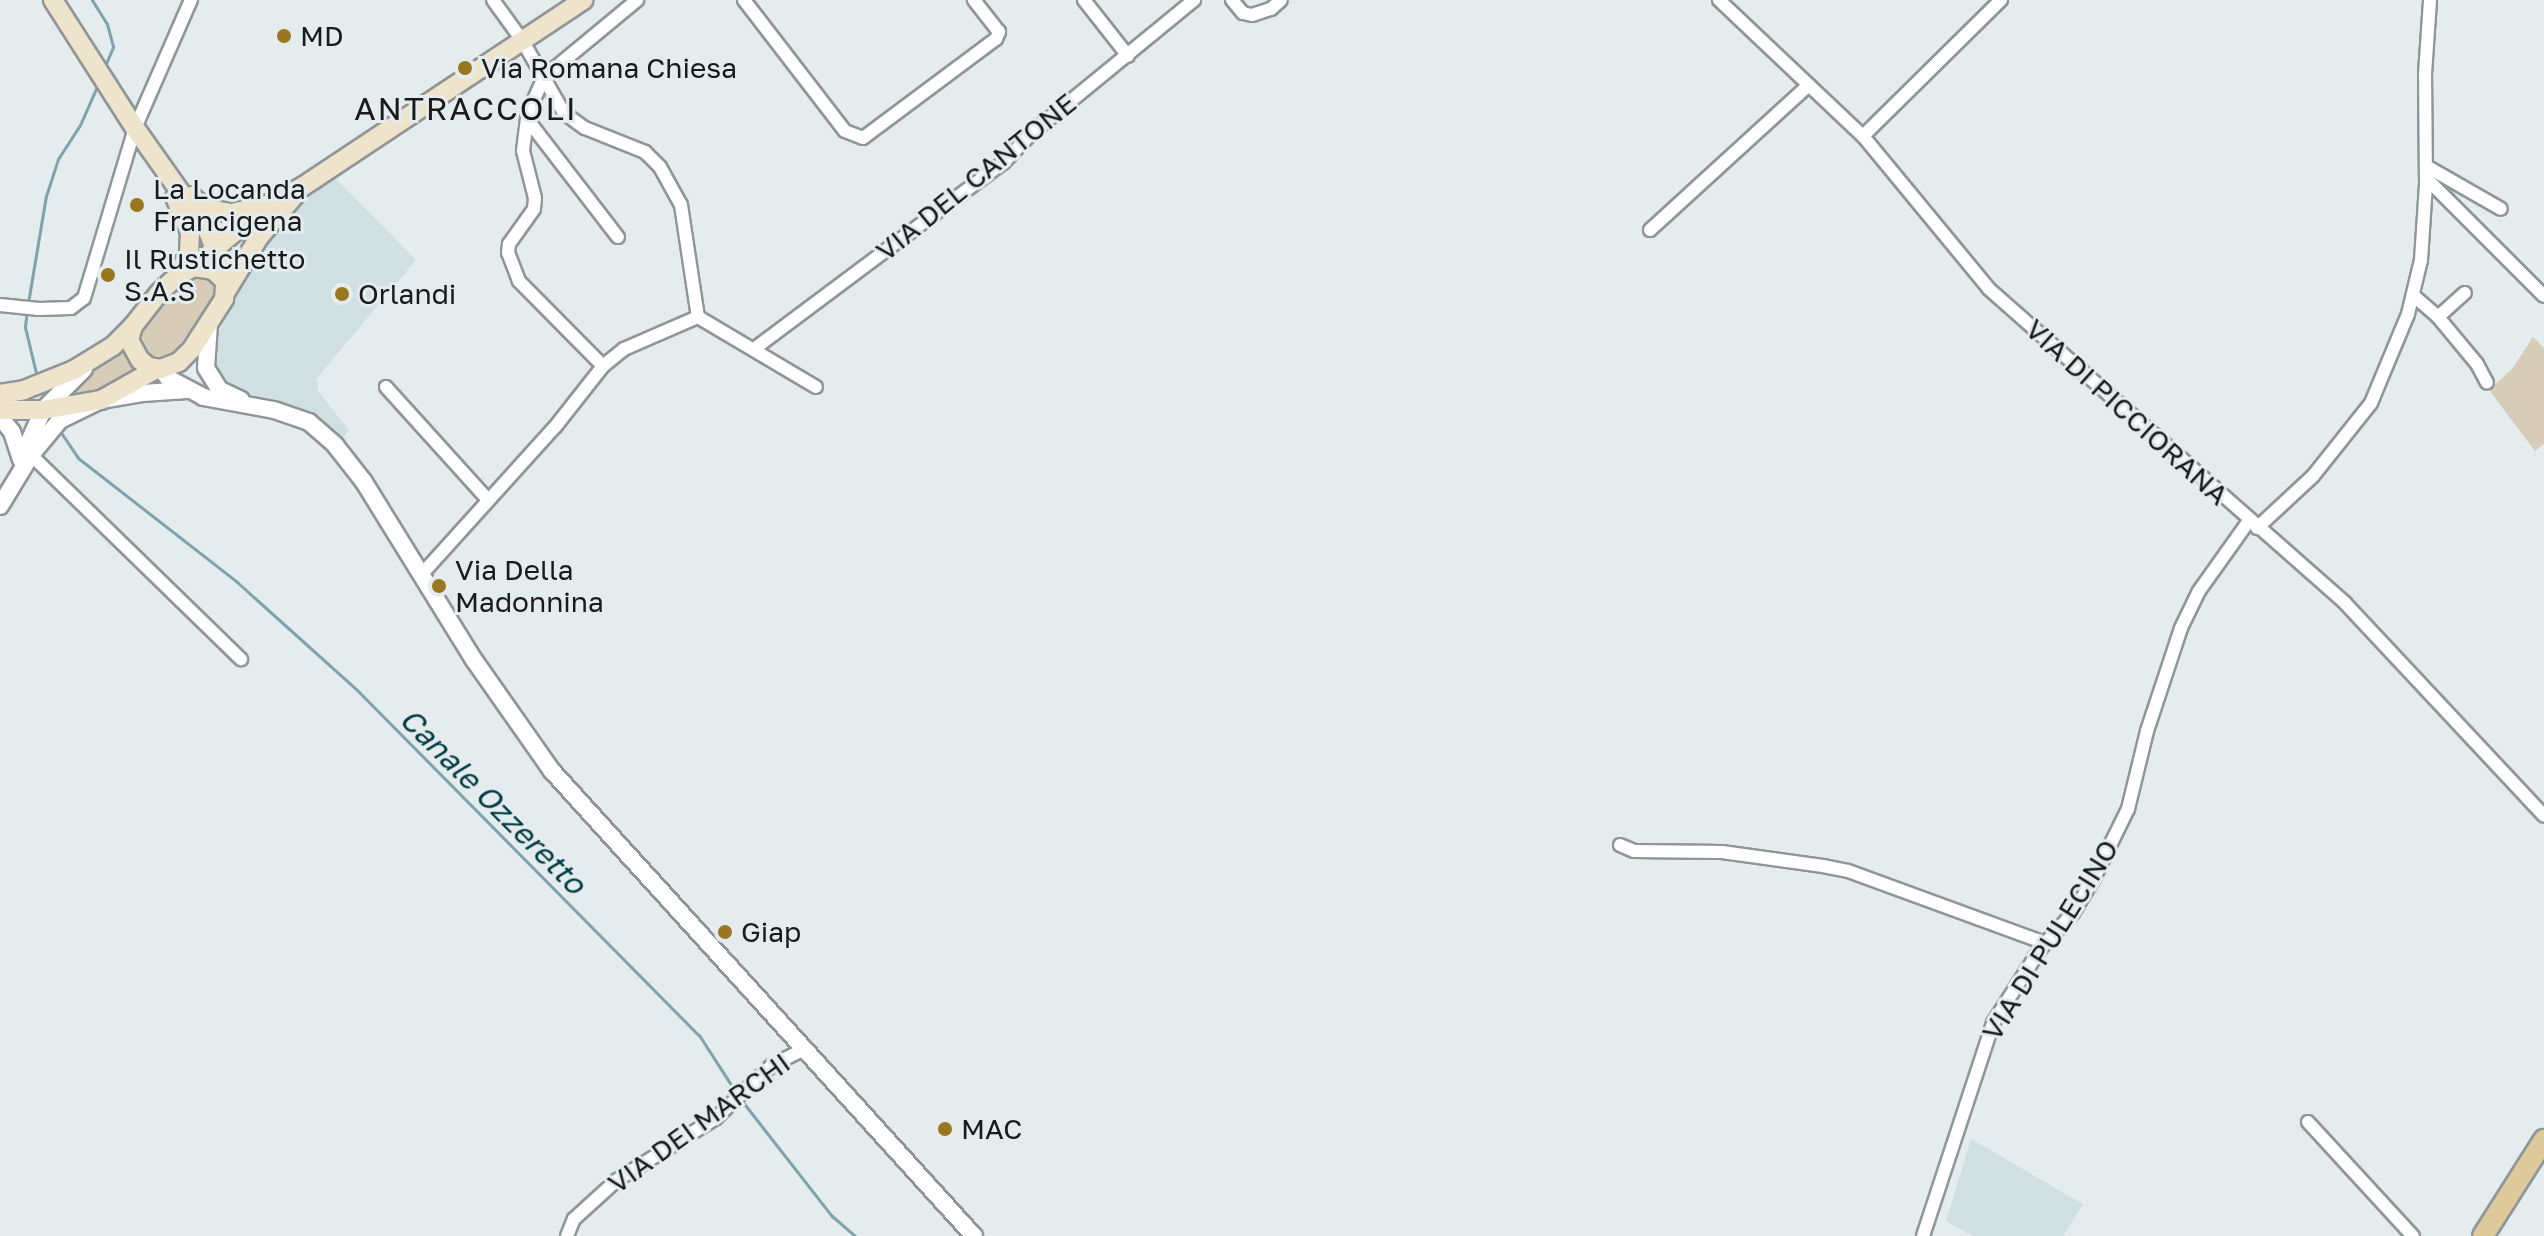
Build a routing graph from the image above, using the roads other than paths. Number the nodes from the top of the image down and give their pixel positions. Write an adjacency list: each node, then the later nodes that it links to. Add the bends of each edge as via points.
1 (53, 0): 20 (main road)
2 (191, 0): 20 (street)
3 (493, 0): 15 (street)
4 (583, 0): 15 (main road)
5 (637, 0): 17 (street)
6 (744, 0): 7 (street, via 845,131 863,138 996,39 999,32)
7 (974, 0)
8 (1084, 0): 16 (street)
9 (1232, 0): 10 (street, via 1252,15)
10 (1281, 0)
11 (1719, 0): 18 (street, VIA DI PICCIORANA)
12 (2001, 0): 21 (street)
13 (2430, 0): 22 (street, VIA DI PULECINO)
14 (1185, 3): 16 (street, VIA DEL CANTONE)
15 (522, 40): 17 (street); 24 (main road)
16 (1128, 56): 41 (street, VIA DEL CANTONE, via 1034,131 1003,163)
17 (544, 77): 19 (street); 37 (street, via 573,122 645,152 660,167 681,205)
18 (1809, 85): 21 (street, VIA DI PICCIORANA); 27 (street)
19 (527, 119): 28 (street); 43 (street, via 523,151 534,209 509,244 511,265 536,300)
20 (135, 128): 23 (main road); 36 (street, via 79,304 39,309)
21 (1863, 136): 58 (street, VIA DI PICCIORANA, via 1989,289)
22 (2426, 172): 26 (street); 34 (street, VIA DI PULECINO); 35 (street)
23 (168, 175): 25 (main road, via 206,209 232,213); 29 (main road); 31 (main road, via 190,233 189,254)
24 (302, 187): 25 (main road); 32 (main road)
25 (265, 206): 29 (main road)
26 (2501, 209)
27 (1650, 230)
28 (618, 237)
29 (216, 247): 30 (main road); 32 (main road)
30 (194, 267): 31 (main road); 32 (main road, via 213,270)
31 (177, 276): 40 (main road)
32 (224, 286): 39 (main road)
33 (2465, 293): 38 (street)
34 (2414, 296): 38 (street); 58 (street, VIA DI PULECINO, via 2371,403 2313,476)
35 (2544, 296)
36 (0, 305)
37 (698, 317): 41 (street); 43 (street, via 624,349)
38 (2438, 317): 45 (street)
39 (210, 322): 44 (main road, via 179,362); 51 (street, via 206,356 212,380 220,390)
40 (133, 326): 42 (main road); 44 (main road, via 133,352)
41 (754, 349): 47 (street)
42 (101, 355): 49 (main road, via 24,390); 53 (street)
43 (603, 366): 56 (street)
44 (159, 369): 48 (street); 50 (main road)
45 (2487, 383)
46 (386, 387): 56 (street)
47 (816, 387)
48 (187, 390): 50 (street); 51 (street, via 221,403)
49 (0, 394)
50 (101, 400): 53 (main road); 55 (street, via 60,420)
51 (261, 408): 59 (street, via 309,422 335,445)
52 (0, 410): 53 (main road)
53 (43, 410): 55 (street)
54 (0, 417): 55 (street)
55 (26, 457): 57 (street); 60 (street)
56 (488, 500): 59 (street)
57 (0, 506)
58 (2253, 525): 61 (street, VIA DI PICCIORANA, via 2378,635); 63 (street, VIA DI PULECINO, via 2199,591 2147,731 2128,809 2073,913)
59 (422, 574): 64 (street, via 552,771)
60 (241, 659)
61 (2544, 816)
62 (1620, 845): 63 (street, via 1634,851 1722,852 1835,868)
63 (2045, 943): 69 (street, VIA DI PULECINO, via 1993,1023)
64 (804, 1049): 67 (street, VIA DEI MARCHI, via 771,1066 739,1099 617,1180 574,1219); 68 (street)
65 (2308, 1122): 70 (street)
66 (2544, 1140): 71 (main road)
67 (567, 1236)
68 (974, 1236)
69 (1923, 1236)
70 (2413, 1236)
71 (2483, 1236)

